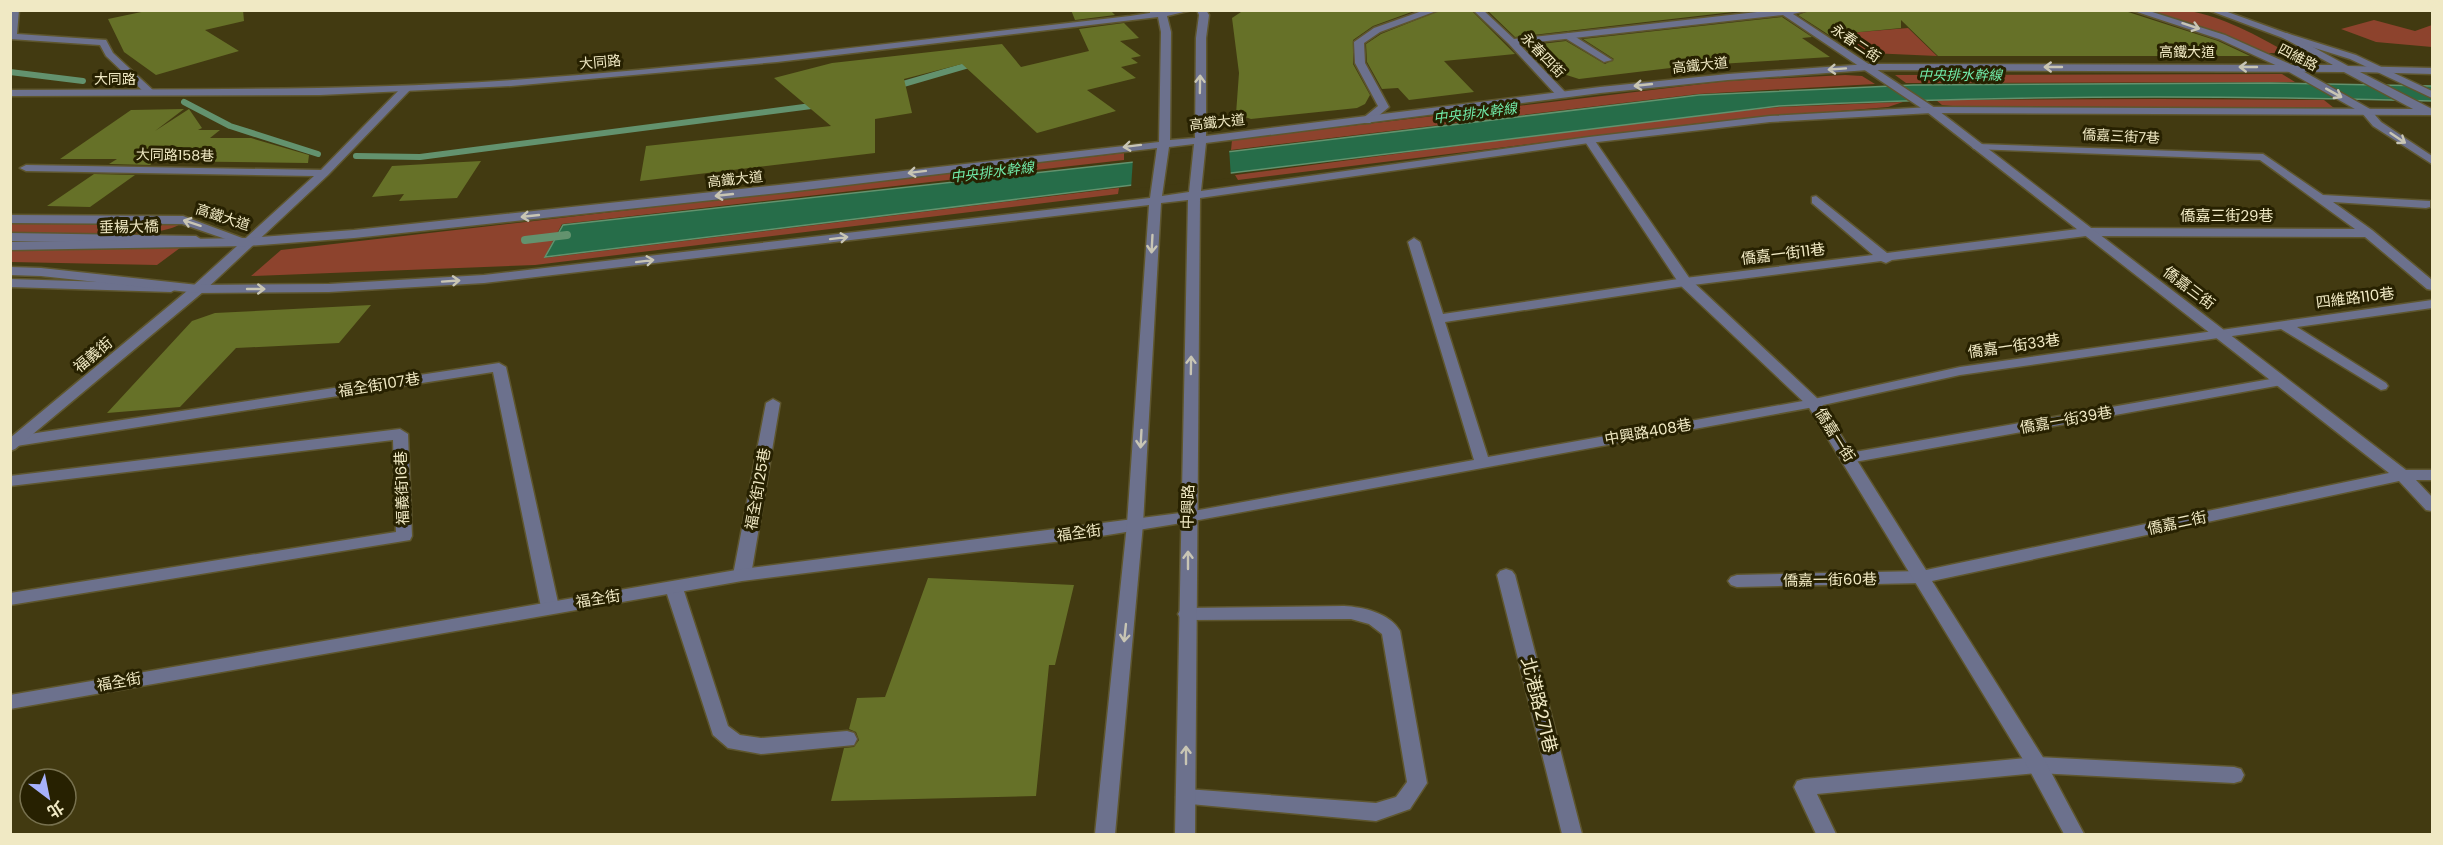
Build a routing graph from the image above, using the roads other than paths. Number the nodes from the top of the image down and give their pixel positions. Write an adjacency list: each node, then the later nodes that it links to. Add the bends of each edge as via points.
1 (14, 10): 22 (street, via 12,37 103,42 109,54)
2 (1150, 10): 11 (street)
3 (1188, 10): 11 (street, 大同路)
4 (1201, 10): 31 (street, one-way to 4, via 1204,15)
5 (1435, 10): 30 (street, via 1377,30 1359,42 1360,63 1384,107)
6 (1477, 10): 14 (street, 永春四街)
7 (1806, 10): 10 (street)
8 (2135, 10): 17 (street, 四維路, one-way to 17, via 2222,37)
9 (2212, 10): 13 (street, 四維路)
10 (1783, 12): 12 (street); 16 (street, 永春二街)
11 (1162, 15): 21 (street, 大同路, via 709,65); 33 (street, via 1166,32)
12 (1568, 36): 14 (street); 15 (street)
13 (2286, 36): 18 (street, 四維路); 19 (street, 四維路)
14 (1512, 42): 24 (street, 永春四街)
15 (1607, 60)
16 (1869, 67): 17 (street, 高鐵大道, one-way to 16); 24 (street, 高鐵大道, one-way to 24); 26 (street, 永春二街)
17 (2288, 67): 18 (street, 高鐵大道); 28 (street, 四維路, one-way to 28)
18 (2350, 69): 19 (street, 高鐵大道); 29 (street, 四維路)
19 (2379, 69): 20 (street, 高鐵大道); 25 (street, 四維路)
20 (2433, 71)
21 (406, 89): 22 (street, 大同路); 37 (street)
22 (150, 92): 23 (street, 大同路)
23 (10, 93)
24 (1562, 94): 30 (street, 高鐵大道)
25 (2433, 95)
26 (1920, 103): 27 (street, 僑嘉三街)
27 (1931, 110): 28 (street); 32 (street, via 1759,120); 34 (street, 僑嘉三街)
28 (2366, 111): 29 (street); 35 (street, 四維路, one-way to 35, via 2377,124)
29 (2431, 113)
30 (1366, 121): 31 (street, 高鐵大道)
31 (1200, 140): 33 (street, 高鐵大道); 38 (street, 中興路)
32 (1589, 140): 38 (street); 52 (street, 僑嘉一街)
33 (1164, 145): 39 (street); 47 (street, 高鐵大道, one-way to 47, via 365,233)
34 (1978, 147): 40 (street, 僑嘉三街7巷, via 2262,157); 44 (street, 僑嘉三街)
35 (2433, 161)
36 (26, 168): 37 (street, 大同路158巷)
37 (324, 172): 47 (street)
38 (1194, 188): 39 (street); 72 (street, 中興路, one-way to 38)
39 (1156, 193): 56 (street, one-way to 39, via 329,288 484,279); 73 (street, one-way to 73)
40 (2319, 198): 42 (street); 45 (street)
41 (1816, 200): 50 (street)
42 (2427, 204)
43 (10, 219): 47 (street, 高鐵大道, one-way to 43, via 183,220)
44 (2086, 232): 45 (street, 僑嘉三街29巷); 50 (street, 僑嘉一街11巷); 60 (street, 僑嘉三街)
45 (2368, 233): 54 (street)
46 (10, 237): 47 (street)
47 (247, 242): 49 (street, 垂楊大橋); 56 (street)
48 (1414, 242): 58 (street)
49 (10, 246)
50 (1886, 259): 52 (street, 僑嘉一街11巷)
51 (10, 271): 56 (street)
52 (1685, 282): 58 (street); 64 (street, 僑嘉一街)
53 (10, 283): 56 (street)
54 (2433, 286)
55 (10, 288): 56 (street)
56 (198, 289): 65 (street, 福義街)
57 (2433, 304): 59 (street, 四維路110巷)
58 (1437, 319): 67 (street)
59 (2282, 324): 60 (street, 四維路110巷); 62 (street)
60 (2220, 333): 61 (street, 僑嘉三街); 64 (street, 僑嘉一街33巷, via 1960,371)
61 (2282, 381): 66 (street, 僑嘉一街39巷); 69 (street, 僑嘉三街)
62 (2381, 386)
63 (773, 403): 74 (street, 福全街125巷)
64 (1814, 403): 66 (street, 僑嘉一街); 67 (street, 中興路408巷)
65 (13, 443): 80 (street, 福全街107巷, via 500,367)
66 (1849, 458): 76 (street, 僑嘉一街)
67 (1482, 462): 72 (street, 中興路408巷)
68 (2433, 475): 69 (street, 僑嘉二街)
69 (2402, 476): 71 (street, 僑嘉三街); 76 (street, 僑嘉二街)
70 (10, 481): 79 (street, 福義街16巷, via 400,434 404,536)
71 (2433, 506)
72 (1188, 517): 73 (street, 福全街); 81 (street, 中興路, one-way to 72)
73 (1135, 524): 74 (street, 福全街); 87 (street, one-way to 87)
74 (742, 575): 78 (street, 福全街)
75 (1506, 575): 89 (street, 北港路271巷)
76 (1922, 578): 77 (street, 僑嘉一街60巷); 84 (street, 僑嘉一街)
77 (1737, 581)
78 (674, 588): 80 (street, 福全街); 83 (street, via 720,730 735,742 761,746)
79 (10, 599)
80 (550, 607): 82 (street, 福全街)
81 (1187, 614): 86 (street, 中興路, one-way to 81); 86 (street, via 1344,612 1378,620 1391,631 1417,783 1403,803 1376,812)
82 (10, 702)
83 (847, 739)
84 (2037, 765): 85 (street); 90 (street, via 1804,787); 91 (street, 僑嘉一街)
85 (2234, 775)
86 (1186, 797): 88 (street, 中興路)
87 (1105, 834)
88 (1185, 834)
89 (1572, 834)
90 (1826, 834)
91 (2074, 834)

